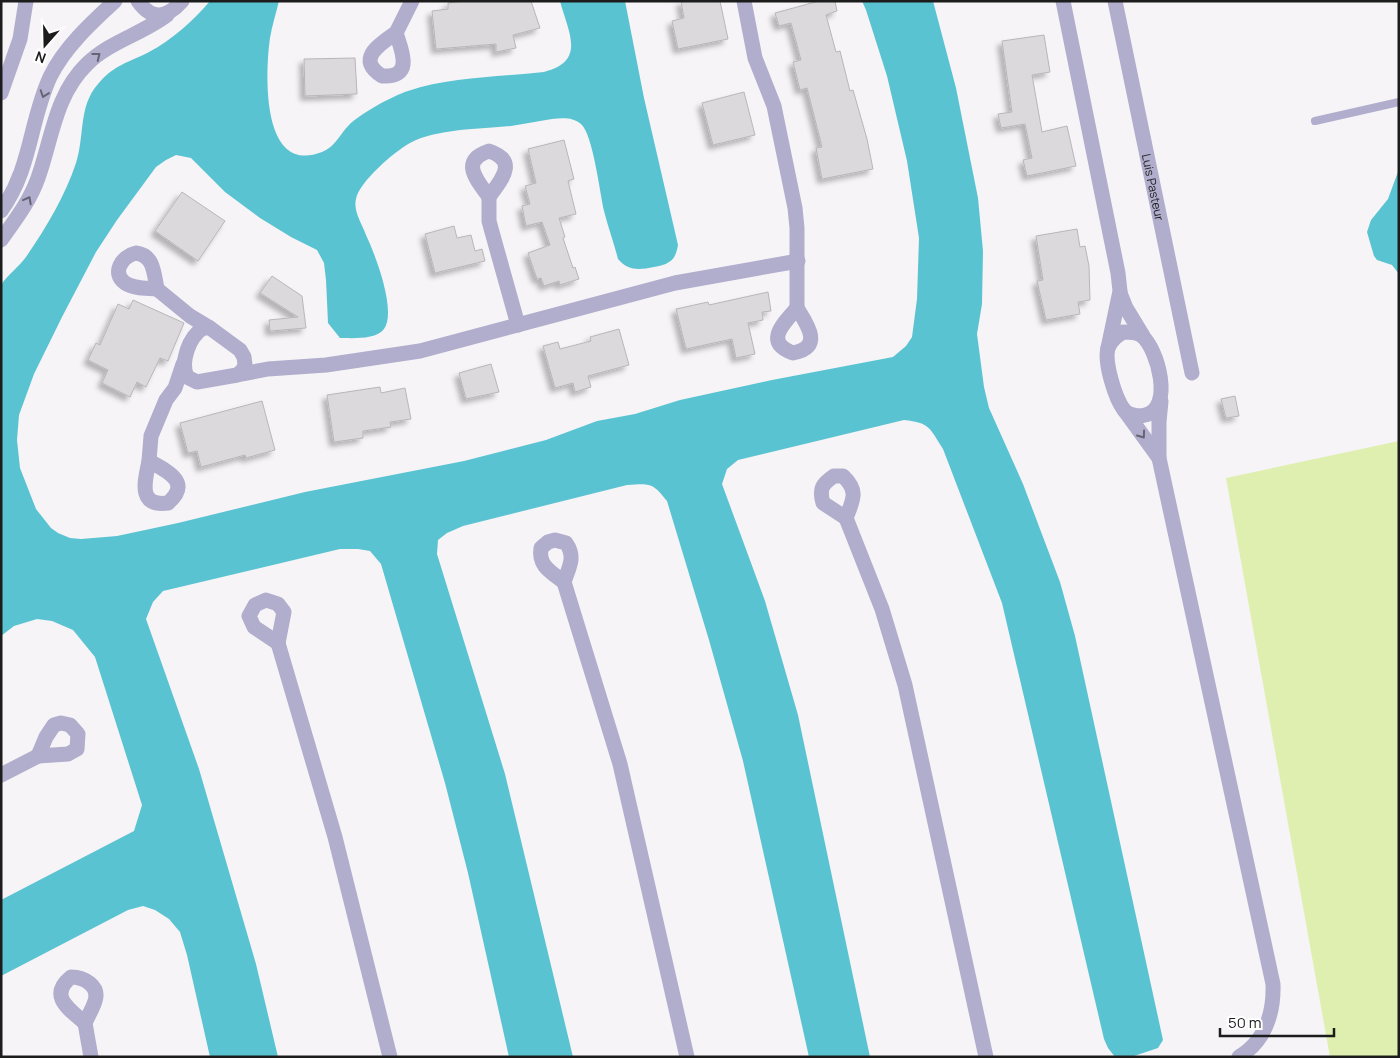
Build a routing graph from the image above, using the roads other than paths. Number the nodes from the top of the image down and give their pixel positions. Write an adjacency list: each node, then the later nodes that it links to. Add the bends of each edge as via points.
1 (26, 1): 11 (street, via 20,39)
2 (115, 1): 15 (street, one-way to 15, via 72,45 50,77 22,171)
3 (138, 1): 9 (street, via 150,12)
4 (182, 1): 9 (street)
5 (412, 1): 10 (street)
6 (744, 1): 17 (street, via 755,58 774,106 784,148 795,208)
7 (1063, 1): 19 (street)
8 (1115, 1): 30 (street, Luis Pasteur)
9 (167, 14): 16 (street, one-way to 9, via 32,193 62,98 73,80 103,51 155,24)
10 (396, 33)
11 (1, 93)
12 (1399, 102): 13 (lane)
13 (1315, 121)
14 (489, 197): 22 (street, via 489,221)
15 (1, 211)
16 (1, 240)
17 (798, 260): 20 (street); 22 (street, via 675,283)
18 (157, 289): 21 (street)
19 (1120, 292): 24 (street); 26 (street)
20 (797, 308)
21 (190, 316): 23 (street); 25 (street, via 194,325)
22 (518, 325): 29 (street, via 420,351 326,365)
23 (210, 328): 25 (street, via 204,328); 27 (street)
24 (1143, 336): 26 (street, via 1124,332 1113,338); 34 (street, via 1155,356)
25 (193, 338): 28 (street)
26 (1108, 348): 35 (street, via 1110,376)
27 (240, 350): 29 (street); 31 (street, via 245,364)
28 (184, 364): 32 (street, via 187,377); 33 (street)
29 (268, 369): 31 (street)
30 (1192, 373)
31 (237, 376): 32 (street)
32 (197, 382): 33 (street)
33 (175, 388): 37 (street, via 166,400 151,436)
34 (1161, 401): 35 (street, via 1146,415); 36 (street)
35 (1125, 412): 36 (street, one-way to 36)
36 (1159, 458): 48 (street, via 1273,984 1269,1019 1254,1045)
37 (149, 461)
38 (846, 518): 47 (street, via 882,609 905,685)
39 (564, 582): 46 (street, via 620,764)
40 (278, 643): 45 (street, via 335,837)
41 (38, 756): 42 (street)
42 (1, 775)
43 (85, 1023): 44 (street)
44 (91, 1057)
45 (390, 1057)
46 (687, 1057)
47 (986, 1057)
48 (1240, 1057)

